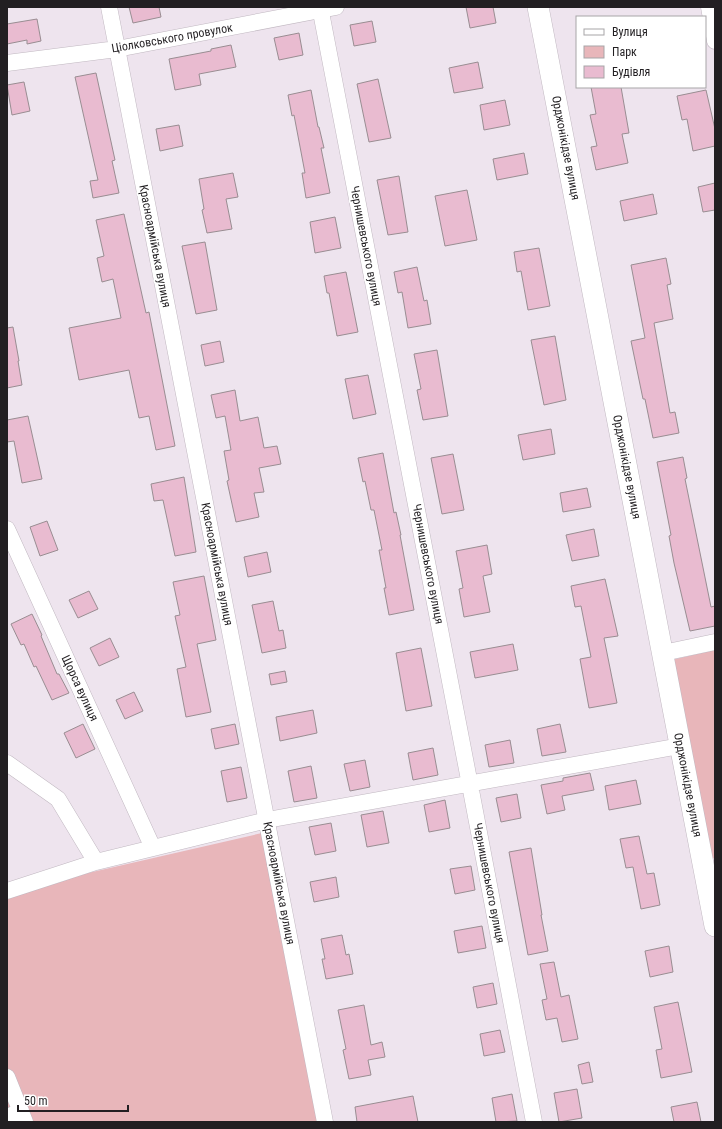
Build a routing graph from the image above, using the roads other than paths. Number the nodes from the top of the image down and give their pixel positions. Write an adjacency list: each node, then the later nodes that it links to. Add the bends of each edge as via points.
1 (109, 7): 6 (street, Красноармійська вулиця)
2 (538, 7): 10 (main road, Орджонікідзе вулиця)
3 (709, 7): 5 (street)
4 (326, 8): 6 (street, Ціолковського провулок); 13 (street, Чернишевського вулиця)
5 (715, 41)
6 (117, 49): 7 (street, Ціолковського провулок); 14 (street, Красноармійська вулиця)
7 (7, 63)
8 (7, 528): 15 (street, Щорса вулиця)
9 (715, 642): 10 (street)
10 (662, 653): 11 (main road, Орджонікідзе вулиця)
11 (680, 746): 13 (street); 18 (main road, Орджонікідзе вулиця)
12 (7, 763): 16 (street, via 58,799)
13 (470, 785): 14 (street); 22 (street, Чернишевського вулиця)
14 (267, 820): 15 (street); 21 (street, Красноармійська вулиця)
15 (153, 848): 16 (street)
16 (96, 862): 17 (street)
17 (7, 892)
18 (715, 926)
19 (7, 1077): 20 (street)
20 (18, 1117)
21 (325, 1122)
22 (534, 1122)

